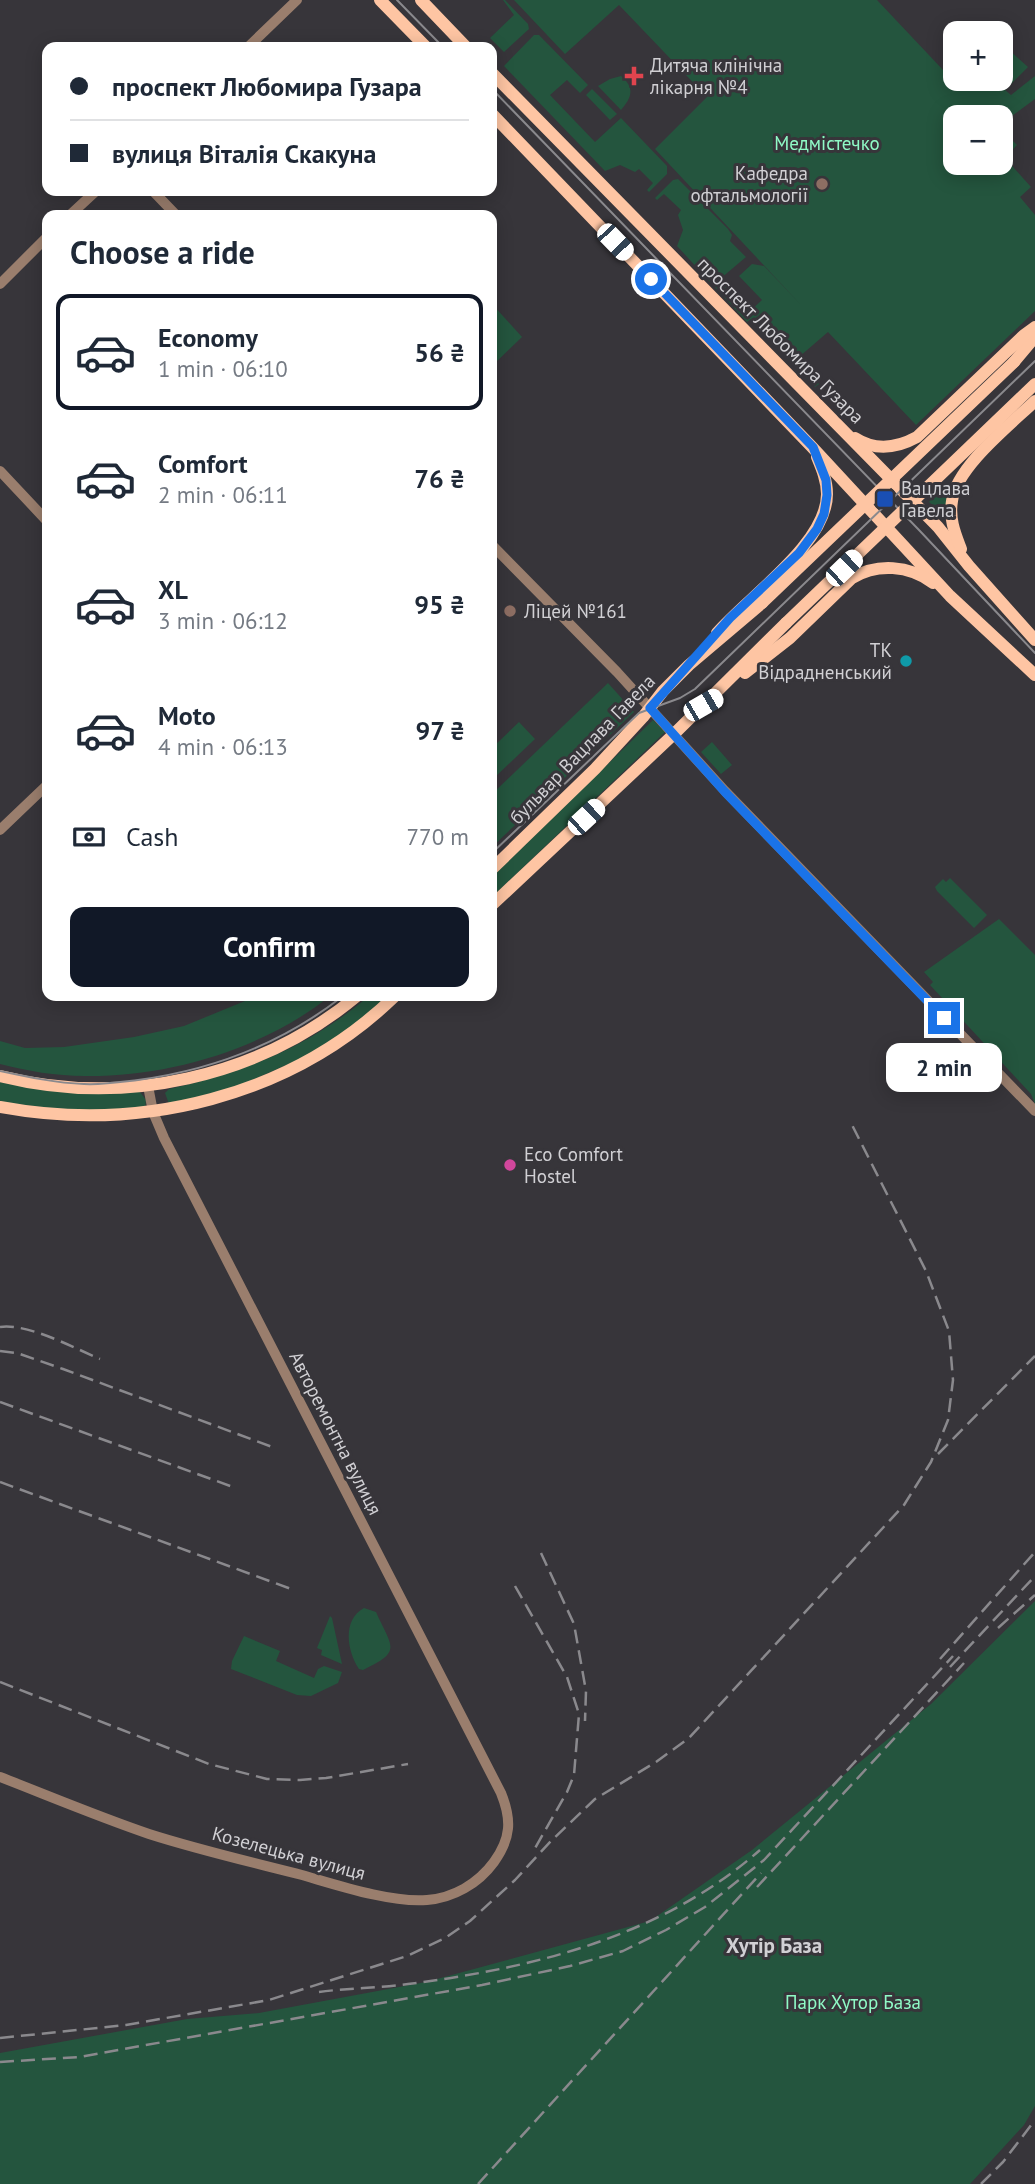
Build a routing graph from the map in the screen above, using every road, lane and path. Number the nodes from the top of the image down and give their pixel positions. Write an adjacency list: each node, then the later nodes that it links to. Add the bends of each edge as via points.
1 (297, 0): 4 (street)
2 (380, 0): 5 (main road)
3 (421, 0): 6 (main road)
4 (253, 42)
5 (421, 42)
6 (462, 42)
7 (497, 79): 19 (main road, проспект Любомира Гузара)
8 (497, 119): 20 (main road)
9 (91, 196): 11 (street)
10 (158, 196): 12 (street)
11 (75, 210)
12 (171, 210)
13 (42, 242): 14 (street)
14 (0, 284)
15 (1035, 327): 19 (main road, via 908,442 886,447 865,444)
16 (1035, 337): 27 (main road, бульвар Вацлава Гавела, bridge, via 762,603)
17 (1035, 384): 29 (main road, bridge)
18 (1035, 401): 24 (main road, via 968,468 956,488 951,519)
19 (835, 422): 24 (main road, проспект Любомира Гузара, via 939,527)
20 (813, 447): 25 (main road); 27 (main road, via 827,495 817,529)
21 (0, 471): 22 (street)
22 (42, 516)
23 (497, 550): 30 (street)
24 (969, 566): 26 (main road, проспект Любомира Гузара)
25 (950, 596): 28 (main road); 29 (main road, via 928,579 900,569 862,572 790,638)
26 (1035, 640)
27 (690, 665): 30 (main road, бульвар Вацлава Гавела)
28 (1035, 675)
29 (703, 705): 31 (main road)
30 (650, 708): 31 (street); 34 (main road, бульвар Вацлава Гавела)
31 (674, 734): 35 (main road); 41 (street)
32 (42, 790): 33 (street)
33 (0, 830)
34 (497, 864)
35 (497, 900)
36 (350, 1001): 39 (main road, via 292,1041 261,1055 176,1082)
37 (389, 1001): 42 (main road, via 349,1035 261,1083)
38 (0, 1076): 39 (main road, via 88,1090)
39 (148, 1086): 42 (street, Авторемонтна вулиця)
40 (0, 1107): 42 (main road, via 39,1115 89,1117)
41 (1035, 1111)
42 (153, 1112): 44 (street, Авторемонтна вулиця)
43 (0, 1777): 44 (street, Козелецька вулиця, via 149,1834 330,1883 425,1900 459,1892 488,1870 508,1829 509,1812)
44 (501, 1793)

